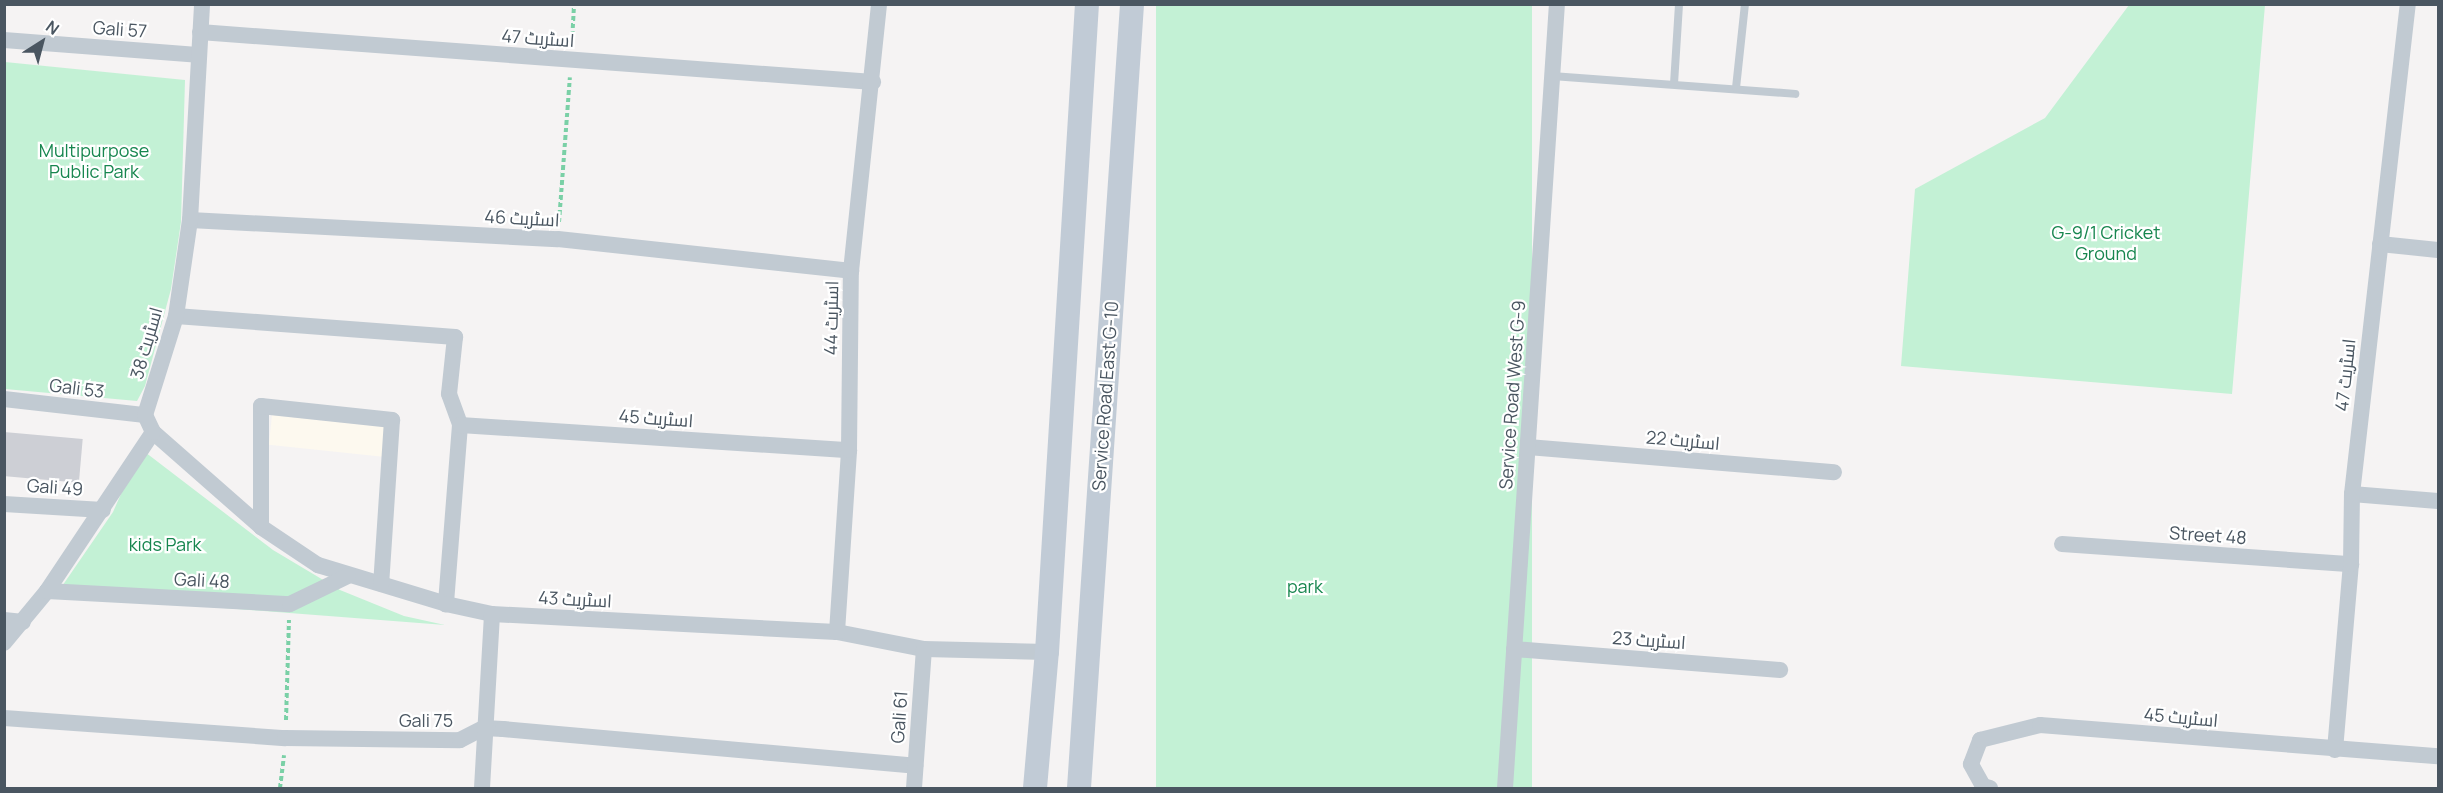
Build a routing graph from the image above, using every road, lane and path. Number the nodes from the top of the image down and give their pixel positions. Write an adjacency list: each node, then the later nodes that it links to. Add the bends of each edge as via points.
1 (202, 4): 10 (street, اسٹریٹ 38)
2 (574, 4): 13 (path)
3 (879, 4): 15 (street, اسٹریٹ 44)
4 (1087, 4): 51 (main road)
5 (1132, 4): 63 (main road, Service Road East G-10)
6 (1557, 4): 14 (street, Service Road West G-9)
7 (1679, 4): 16 (lane)
8 (1745, 4): 17 (lane)
9 (2408, 4): 21 (street, اسٹریٹ 47)
10 (200, 32): 12 (street, اسٹریٹ 38); 13 (street, اسٹریٹ 47)
11 (4, 40): 12 (street, Gali 57)
12 (197, 55): 19 (street, اسٹریٹ 38)
13 (571, 60): 15 (street, اسٹریٹ 47); 20 (path)
14 (1552, 76): 16 (lane); 29 (street, Service Road West G-9)
15 (873, 82): 23 (street, اسٹریٹ 44)
16 (1674, 84): 17 (lane)
17 (1736, 88): 18 (lane)
18 (1795, 94)
19 (190, 220): 20 (street, اسٹریٹ 46); 24 (street, اسٹریٹ 38)
20 (558, 239): 23 (street, اسٹریٹ 46)
21 (2380, 244): 22 (street); 32 (street, اسٹریٹ 47)
22 (2439, 250)
23 (851, 271): 30 (street, اسٹریٹ 44)
24 (176, 316): 26 (street, اسٹریٹ 38); 27 (street, via 455,337 449,394)
25 (4, 399): 26 (street, Gali 53)
26 (145, 415): 28 (street)
27 (460, 425): 30 (street, اسٹریٹ 45); 43 (street)
28 (153, 432): 35 (street); 36 (street, اسٹریٹ 43)
29 (1528, 447): 31 (street, اسٹریٹ 22); 50 (street, Service Road West G-9)
30 (849, 450): 47 (street, اسٹریٹ 44)
31 (1834, 472)
32 (2352, 494): 33 (street); 38 (street, اسٹریٹ 47)
33 (2439, 501)
34 (4, 504): 35 (street, Gali 49)
35 (103, 510): 41 (street)
36 (261, 527): 39 (street, اسٹریٹ 43, via 318,565); 40 (street, via 261,406 392,420)
37 (2062, 544): 38 (street, Street 48)
38 (2351, 564): 56 (street, اسٹریٹ 47)
39 (348, 576): 40 (street, اسٹریٹ 43); 42 (street, Gali 48)
40 (381, 584): 43 (street, اسٹریٹ 43)
41 (46, 591): 42 (street, Gali 48); 46 (street)
42 (290, 604): 55 (path)
43 (446, 604): 44 (street, اسٹریٹ 43)
44 (492, 614): 47 (street, اسٹریٹ 43); 54 (street)
45 (4, 620): 46 (street)
46 (23, 622): 48 (street)
47 (837, 632): 49 (street, اسٹریٹ 43)
48 (4, 643)
49 (924, 649): 51 (street, اسٹریٹ 43); 58 (street, Gali 61)
50 (1514, 650): 52 (street, اسٹریٹ 23); 64 (street, Service Road West G-9)
51 (1047, 652): 62 (main road)
52 (1780, 670)
53 (4, 718): 55 (street, Gali 75)
54 (484, 728): 55 (street, Gali 75, via 460,740); 58 (street, Gali 75); 60 (street)
55 (285, 738): 59 (path)
56 (2335, 750): 57 (street, اسٹریٹ 45); 65 (street, اسٹریٹ 45, via 2040,725 1980,740 1971,764 1983,786)
57 (2439, 756)
58 (915, 766): 61 (street, Gali 61)
59 (280, 789)
60 (482, 789)
61 (914, 789)
62 (1035, 789)
63 (1079, 789)
64 (1505, 789)
65 (1990, 789)

